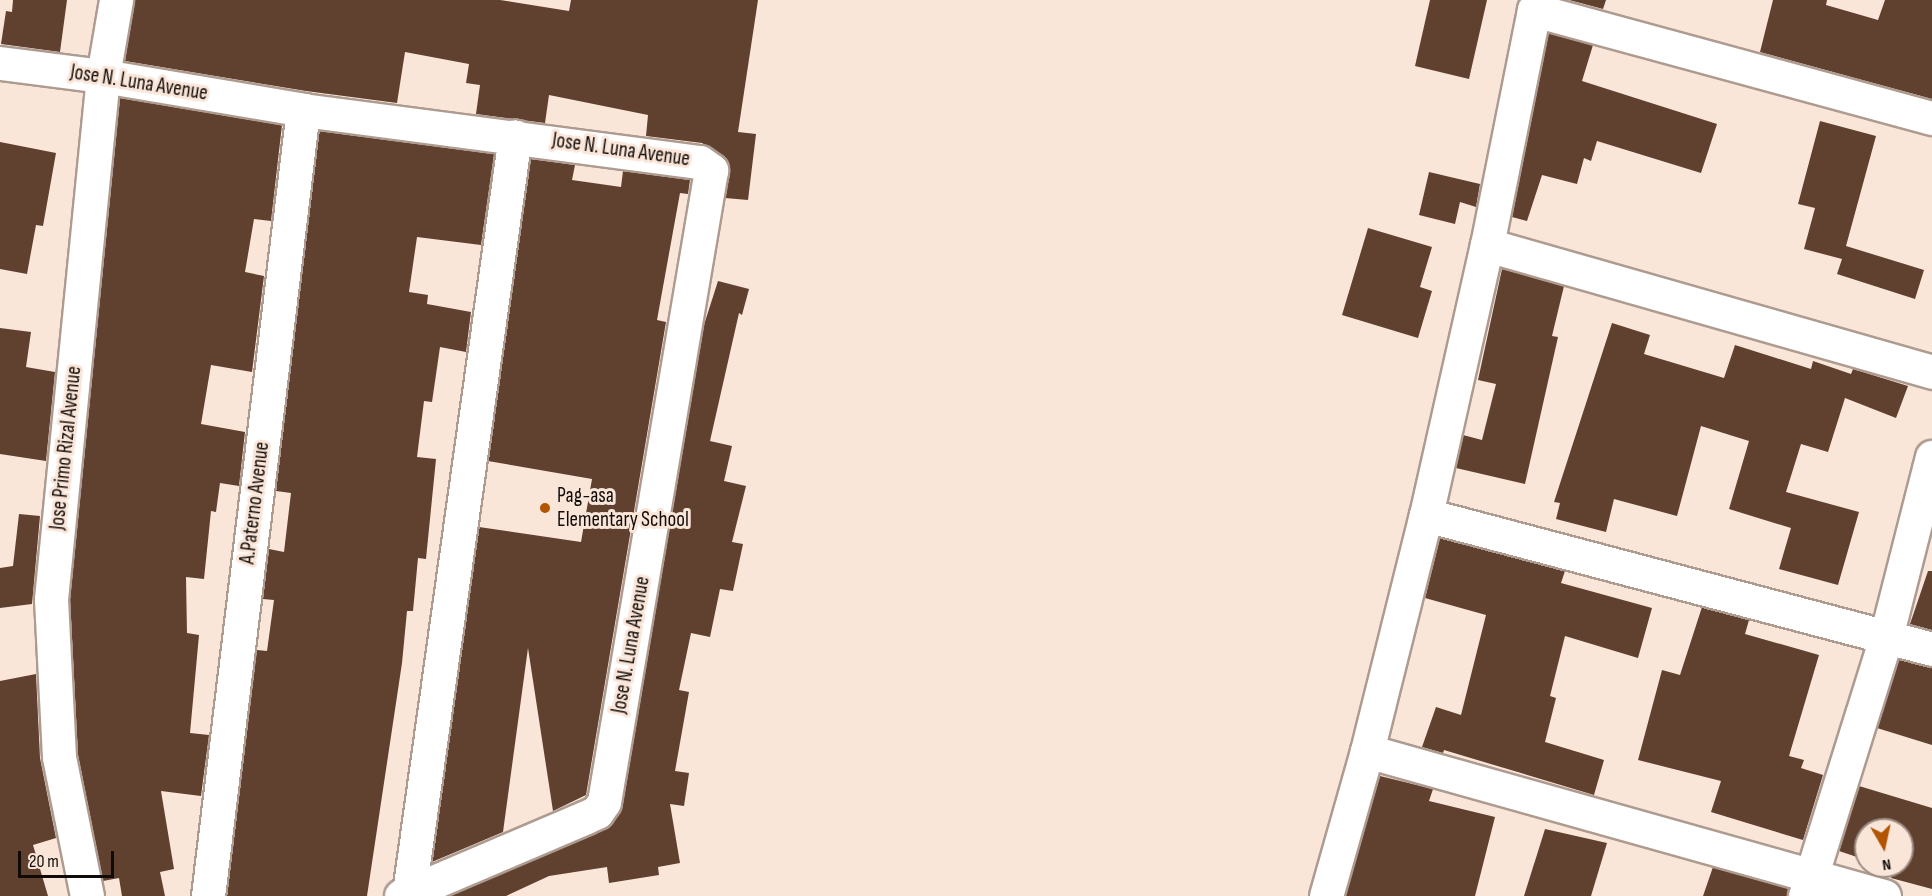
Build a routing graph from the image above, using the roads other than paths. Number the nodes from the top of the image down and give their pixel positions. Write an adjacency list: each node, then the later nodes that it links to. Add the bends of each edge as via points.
1 (116, 0): 4 (street, Jose Primo Rizal Avenue)
2 (1535, 5): 6 (street); 8 (street)
3 (0, 63): 4 (street, Jose N. Luna Avenue)
4 (103, 76): 5 (street, Jose N. Luna Avenue); 17 (street, Jose Primo Rizal Avenue, via 51,599 59,758)
5 (303, 110): 7 (street, Jose N. Luna Avenue); 18 (street, A.Paterno Avenue)
6 (1932, 118)
7 (514, 136): 16 (street); 16 (street, Jose N. Luna Avenue, via 700,162 711,170 604,802 597,812)
8 (1487, 245): 9 (street); 11 (street)
9 (1932, 372)
10 (1932, 457): 12 (street)
11 (1426, 515): 12 (street); 14 (street)
12 (1886, 637): 13 (street); 15 (street)
13 (1932, 649)
14 (1367, 751): 15 (street); 19 (street)
15 (1808, 886): 20 (street)
16 (405, 894)
17 (87, 896)
18 (208, 896)
19 (1326, 896)
20 (1884, 896)

